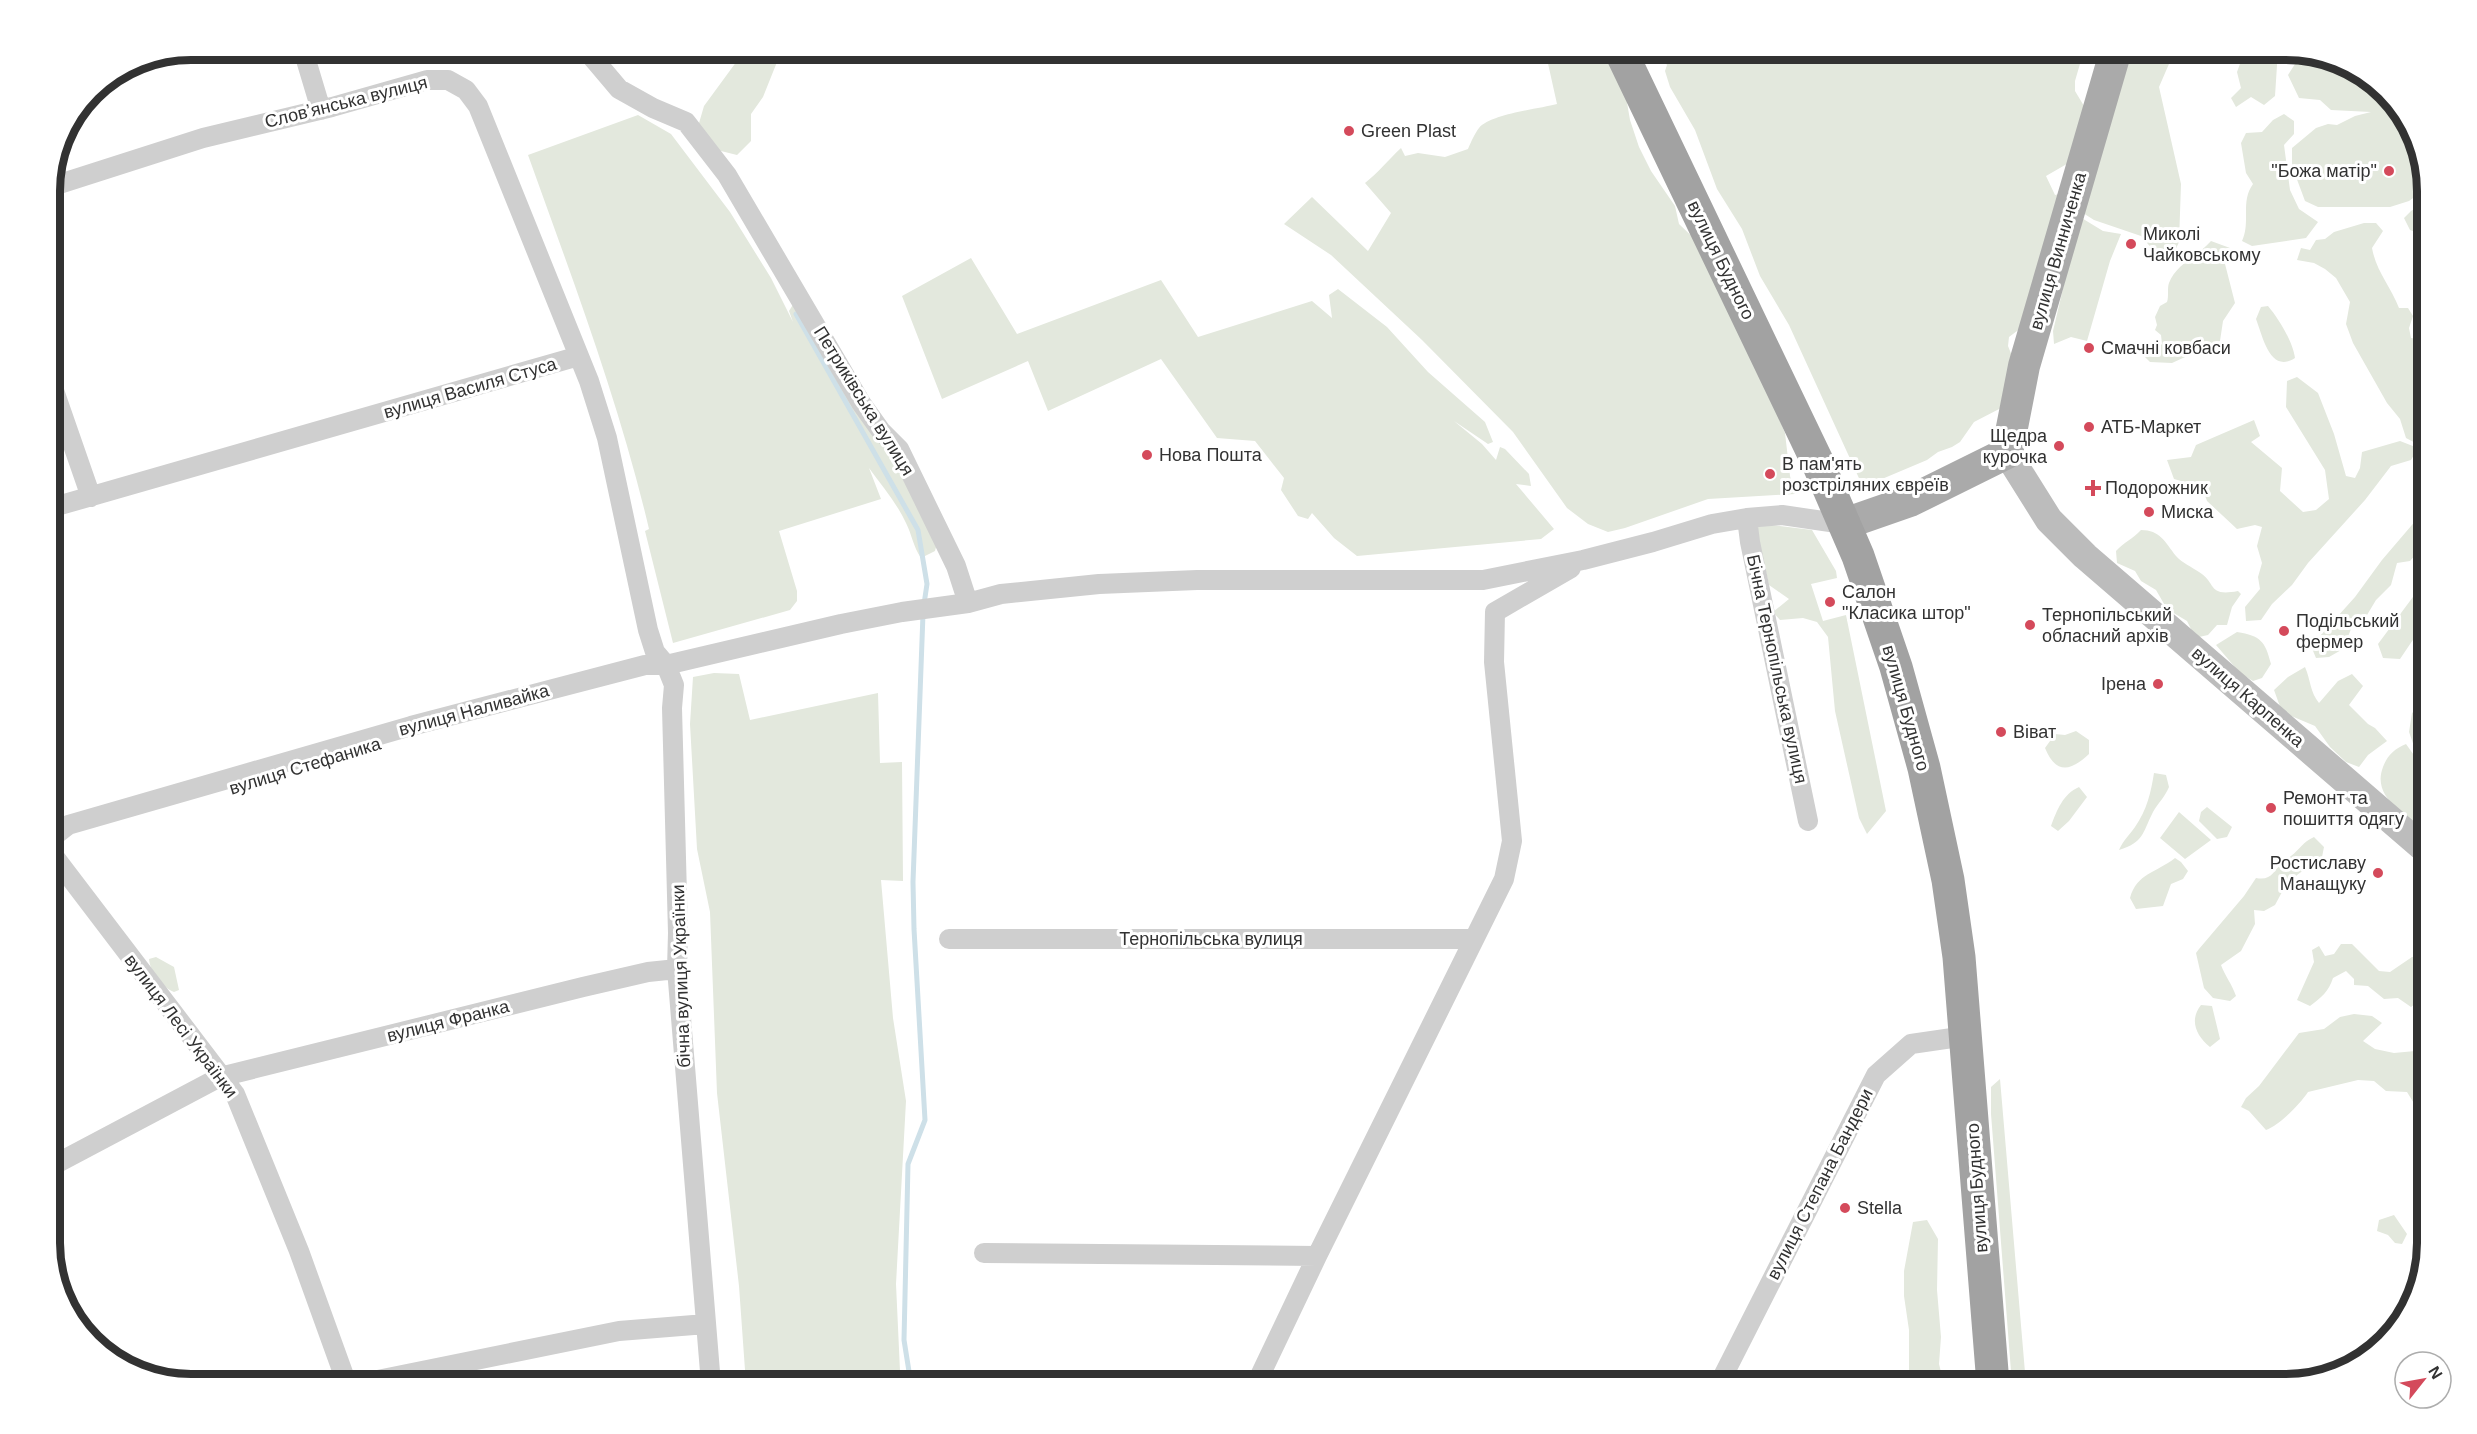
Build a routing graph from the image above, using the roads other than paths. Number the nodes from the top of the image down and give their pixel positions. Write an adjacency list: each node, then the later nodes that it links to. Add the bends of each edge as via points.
1 (306, 60): 5 (street)
2 (594, 60): 15 (street, Петриківська вулиця, via 619,89 686,122 727,175 861,403 899,449 956,566)
3 (1625, 60): 13 (highway, вулиця Будного)
4 (2113, 60): 9 (main road, вулиця Винниченка, via 2024,366)
5 (321, 110): 6 (street, Словʼянська вулиця, via 203,138); 7 (street, Словʼянська вулиця, via 427,80 448,80 466,90 478,106)
6 (60, 184)
7 (579, 357): 10 (street, вулиця Василя Стуса); 16 (street, вулиця Василя Стуса, via 607,438 648,630 655,652)
8 (60, 408): 10 (street)
9 (2007, 453): 13 (main road, via 1910,501); 19 (main road, вулиця Карпенка, via 2049,520 2085,556)
10 (91, 497): 11 (street, вулиця Василя Стуса)
11 (60, 505)
12 (1747, 518): 13 (street, via 1782,515); 14 (street); 17 (street, Бічна Тернопільська вулиця)
13 (1844, 524): 24 (highway, вулиця Будного, via 1896,667 1924,768 1948,880)
14 (1583, 560): 15 (street, via 1483,580 1099,584 1001,594); 22 (street, via 1495,612 1494,662 1512,841 1504,879)
15 (968, 603): 16 (street, via 907,611)
16 (666, 665): 18 (street, вулиця Стефаника, via 345,753); 23 (street, бічна вулиця Українки, via 675,685 672,708)
17 (1808, 821)
18 (60, 838)
19 (2417, 842)
20 (60, 864): 25 (street, вулиця Лесі Українки)
21 (949, 939): 22 (street, Тернопільська вулиця)
22 (1473, 939): 28 (street)
23 (677, 969): 25 (street, вулиця Франка, via 648,972); 29 (street, бічна вулиця Українки)
24 (1966, 1036): 34 (street, вулиця Степана Бандери, via 1911,1044 1875,1075); 35 (highway, вулиця Будного)
25 (220, 1077): 26 (street, вулиця Франка); 30 (street, вулиця Лесі Українки, via 235,1094 245,1117)
26 (60, 1162)
27 (984, 1253): 28 (street)
28 (1317, 1256): 33 (street)
29 (706, 1324): 31 (street, via 619,1331); 32 (street, бічна вулиця Українки)
30 (343, 1374)
31 (407, 1374)
32 (710, 1374)
33 (1261, 1374)
34 (1724, 1374)
35 (1992, 1374)

